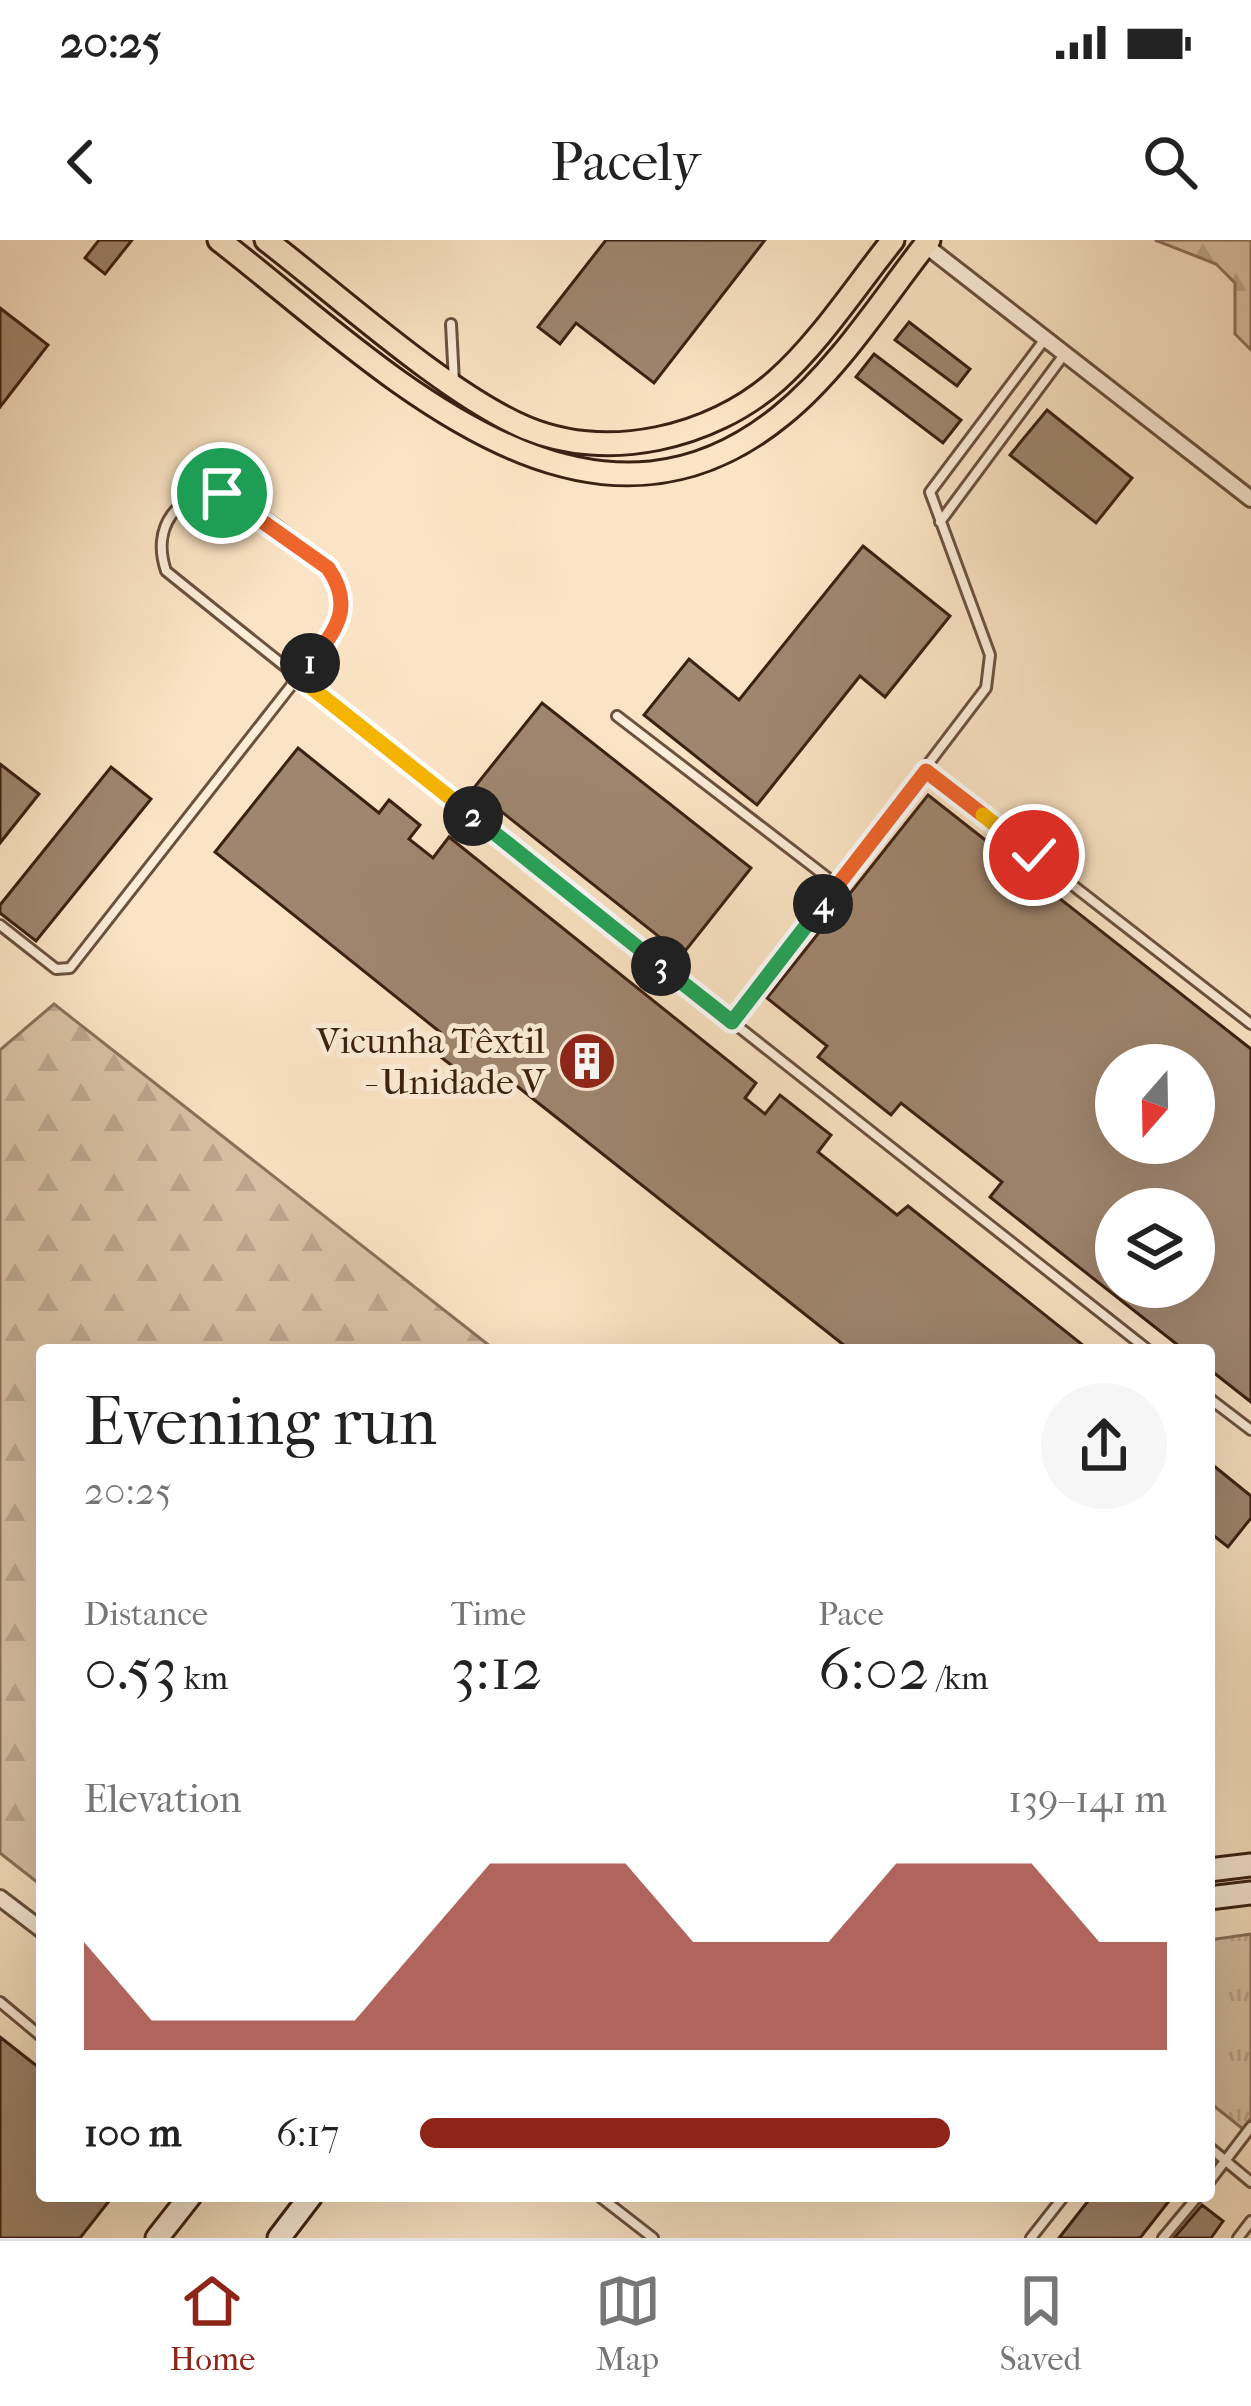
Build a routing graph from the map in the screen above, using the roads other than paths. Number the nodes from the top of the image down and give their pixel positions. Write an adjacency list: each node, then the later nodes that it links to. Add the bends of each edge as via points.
1 (219, 240): 4 (main road, via 490,442 529,459 604,473 669,468 756,435 803,396)
2 (266, 240): 8 (main road)
3 (892, 240): 8 (main road, via 779,379 730,413 676,435 621,443 549,435)
4 (927, 243): 6 (street)
5 (451, 324): 8 (lane)
6 (1046, 338): 7 (street); 10 (lane, via 929,492)
7 (1066, 352): 9 (street); 10 (lane)
8 (454, 383)
9 (1251, 499)
10 (939, 524): 13 (lane, via 990,655 989,675 978,704)
11 (298, 677): 11 (lane, via 166,571 164,528 183,500 202,492 238,499 338,582 340,621); 15 (lane, via 70,968 56,969); 16 (lane)
12 (616, 716): 14 (lane)
13 (926, 771): 14 (lane); 17 (lane)
14 (837, 885): 16 (lane)
15 (0, 926)
16 (732, 1022): 18 (lane)
17 (1251, 1024)
18 (1140, 1344)
19 (1215, 1403): 20 (lane)
20 (1251, 1430)
21 (1251, 1865): 22 (street)
22 (1215, 1869)
23 (1251, 1893): 24 (street)
24 (1215, 1897)
25 (0, 1898): 26 (street)
26 (36, 1925)
27 (0, 2002): 28 (lane)
28 (36, 2032)
29 (1251, 2127): 31 (lane)
30 (1215, 2151): 31 (lane)
31 (1226, 2161): 32 (lane); 33 (lane)
32 (1215, 2175)
33 (1251, 2182)
34 (185, 2202): 40 (street)
35 (306, 2202): 41 (street)
36 (607, 2202): 42 (lane)
37 (1059, 2202): 43 (lane)
38 (1193, 2202): 44 (lane)
39 (1251, 2221): 45 (lane)
40 (157, 2238)
41 (279, 2238)
42 (653, 2238)
43 (1031, 2238)
44 (1163, 2238)
45 (1238, 2238)

